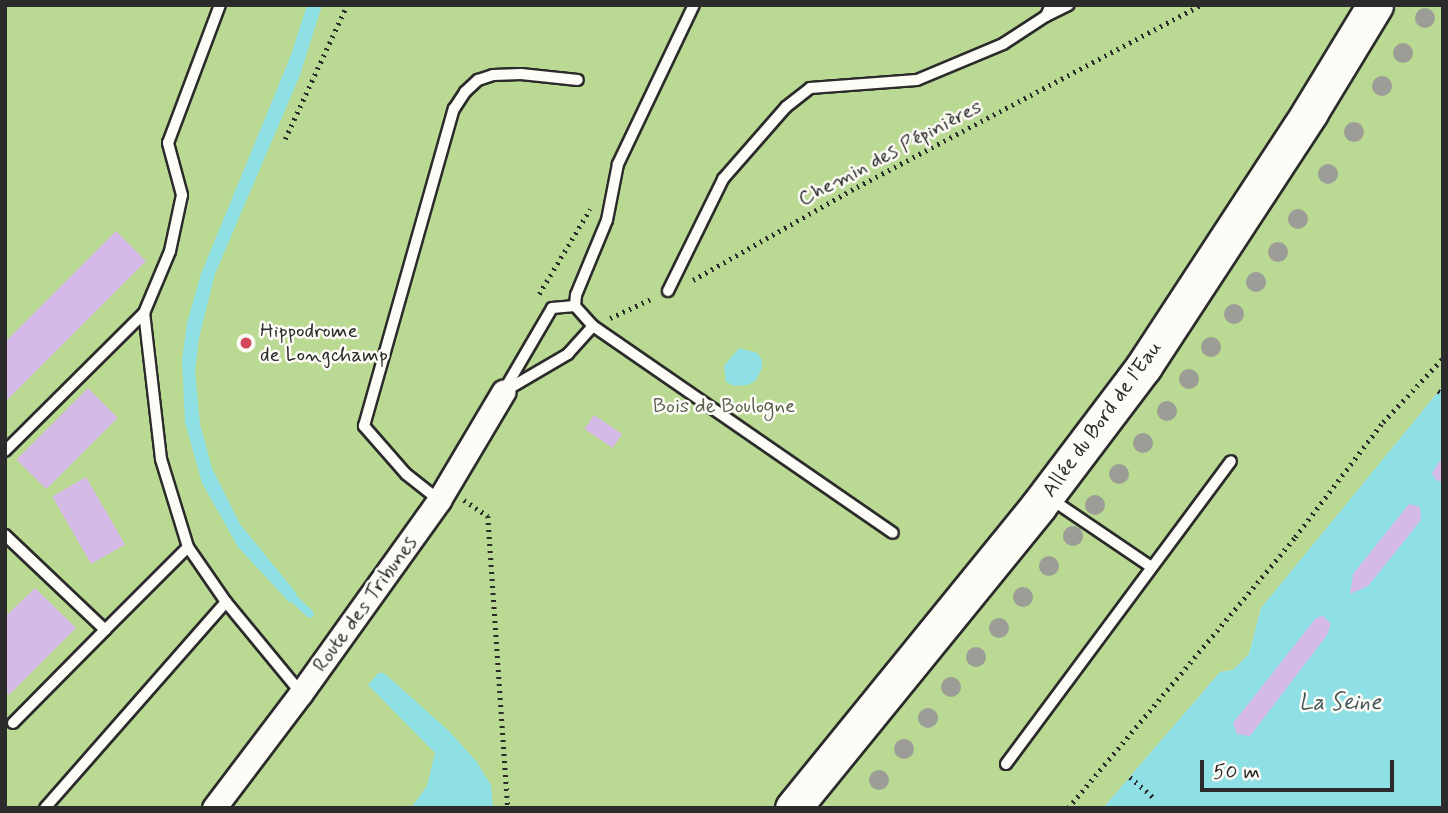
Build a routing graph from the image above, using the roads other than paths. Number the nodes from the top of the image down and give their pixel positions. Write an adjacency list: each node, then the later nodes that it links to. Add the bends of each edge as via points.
1 (220, 5): 10 (lane, via 168,143 182,195 170,251)
2 (694, 5): 9 (lane, via 618,164 607,220)
3 (1051, 5): 6 (lane)
4 (1069, 5): 6 (lane)
5 (1376, 5): 16 (main road, Allée du Bord de l'Eau, via 1144,366)
6 (1046, 16): 8 (lane, via 1003,44 917,80 810,88 786,107 723,179)
7 (578, 80): 15 (lane, via 493,75 471,86 454,109 364,426 407,474)
8 (668, 291)
9 (575, 306): 11 (lane); 12 (lane, Route des Tribunes, via 552,308)
10 (144, 313): 13 (lane); 19 (lane, via 161,458)
11 (593, 326): 12 (lane, Route des Tribunes, via 568,354); 17 (lane)
12 (495, 388): 15 (street, Route des Tribunes)
13 (5, 451)
14 (1231, 461): 20 (lane)
15 (443, 494): 23 (street, Route des Tribunes)
16 (1045, 496): 20 (lane); 28 (main road, Allée du Bord de l'Eau)
17 (893, 533)
18 (5, 535): 22 (lane)
19 (188, 548): 21 (lane); 22 (lane)
20 (1150, 566): 25 (lane)
21 (226, 602): 23 (lane); 26 (lane)
22 (105, 631): 24 (lane)
23 (301, 693): 27 (street, Route des Tribunes)
24 (13, 723)
25 (1006, 764)
26 (45, 808)
27 (214, 808)
28 (793, 808)

